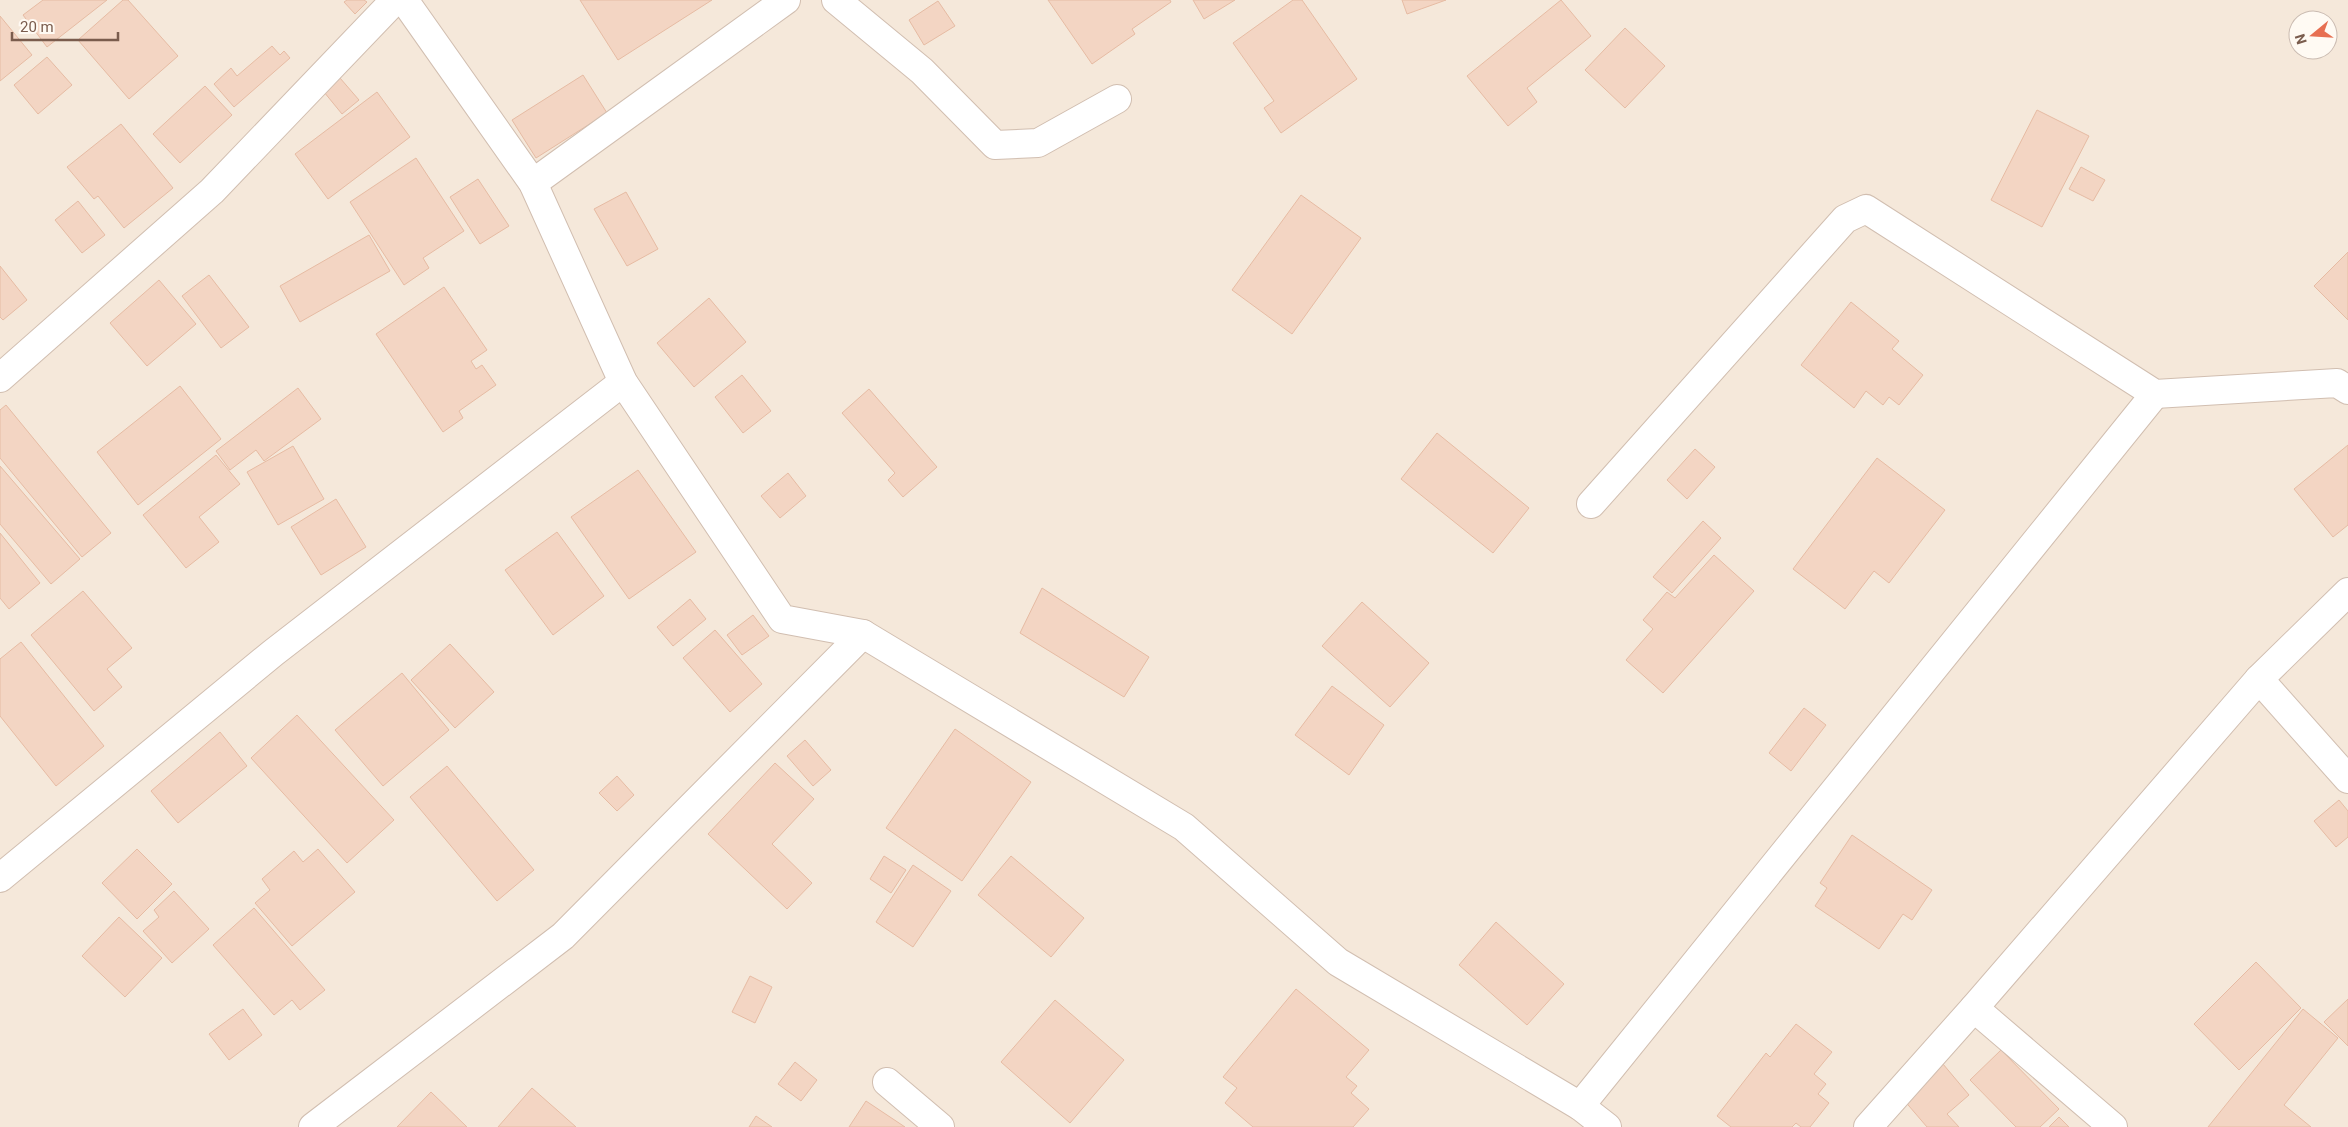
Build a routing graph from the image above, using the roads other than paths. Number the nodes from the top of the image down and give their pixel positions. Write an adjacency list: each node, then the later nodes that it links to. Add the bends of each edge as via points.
1 (395, 0): 7 (street, via 212,191)
2 (404, 0): 6 (street)
3 (786, 0): 6 (street)
4 (836, 0): 5 (street, via 922,71 995,146 1038,143)
5 (1117, 99)
6 (533, 183): 8 (street)
7 (0, 378)
8 (623, 382): 13 (street, via 782,619); 16 (street, via 273,653)
9 (2348, 390): 10 (street, via 2338,383)
10 (2155, 394): 11 (street, via 1866,209 1845,219); 19 (street)
11 (1591, 504)
12 (2348, 592): 14 (street)
13 (863, 634): 19 (street, via 1184,828 1338,962); 20 (street, via 562,936)
14 (2259, 679): 15 (street); 17 (street)
15 (2348, 779)
16 (0, 878)
17 (1974, 1008): 23 (street); 24 (street)
18 (887, 1082): 21 (street)
19 (1580, 1106): 22 (street)
20 (313, 1127)
21 (940, 1127)
22 (1607, 1127)
23 (1868, 1127)
24 (2113, 1127)

